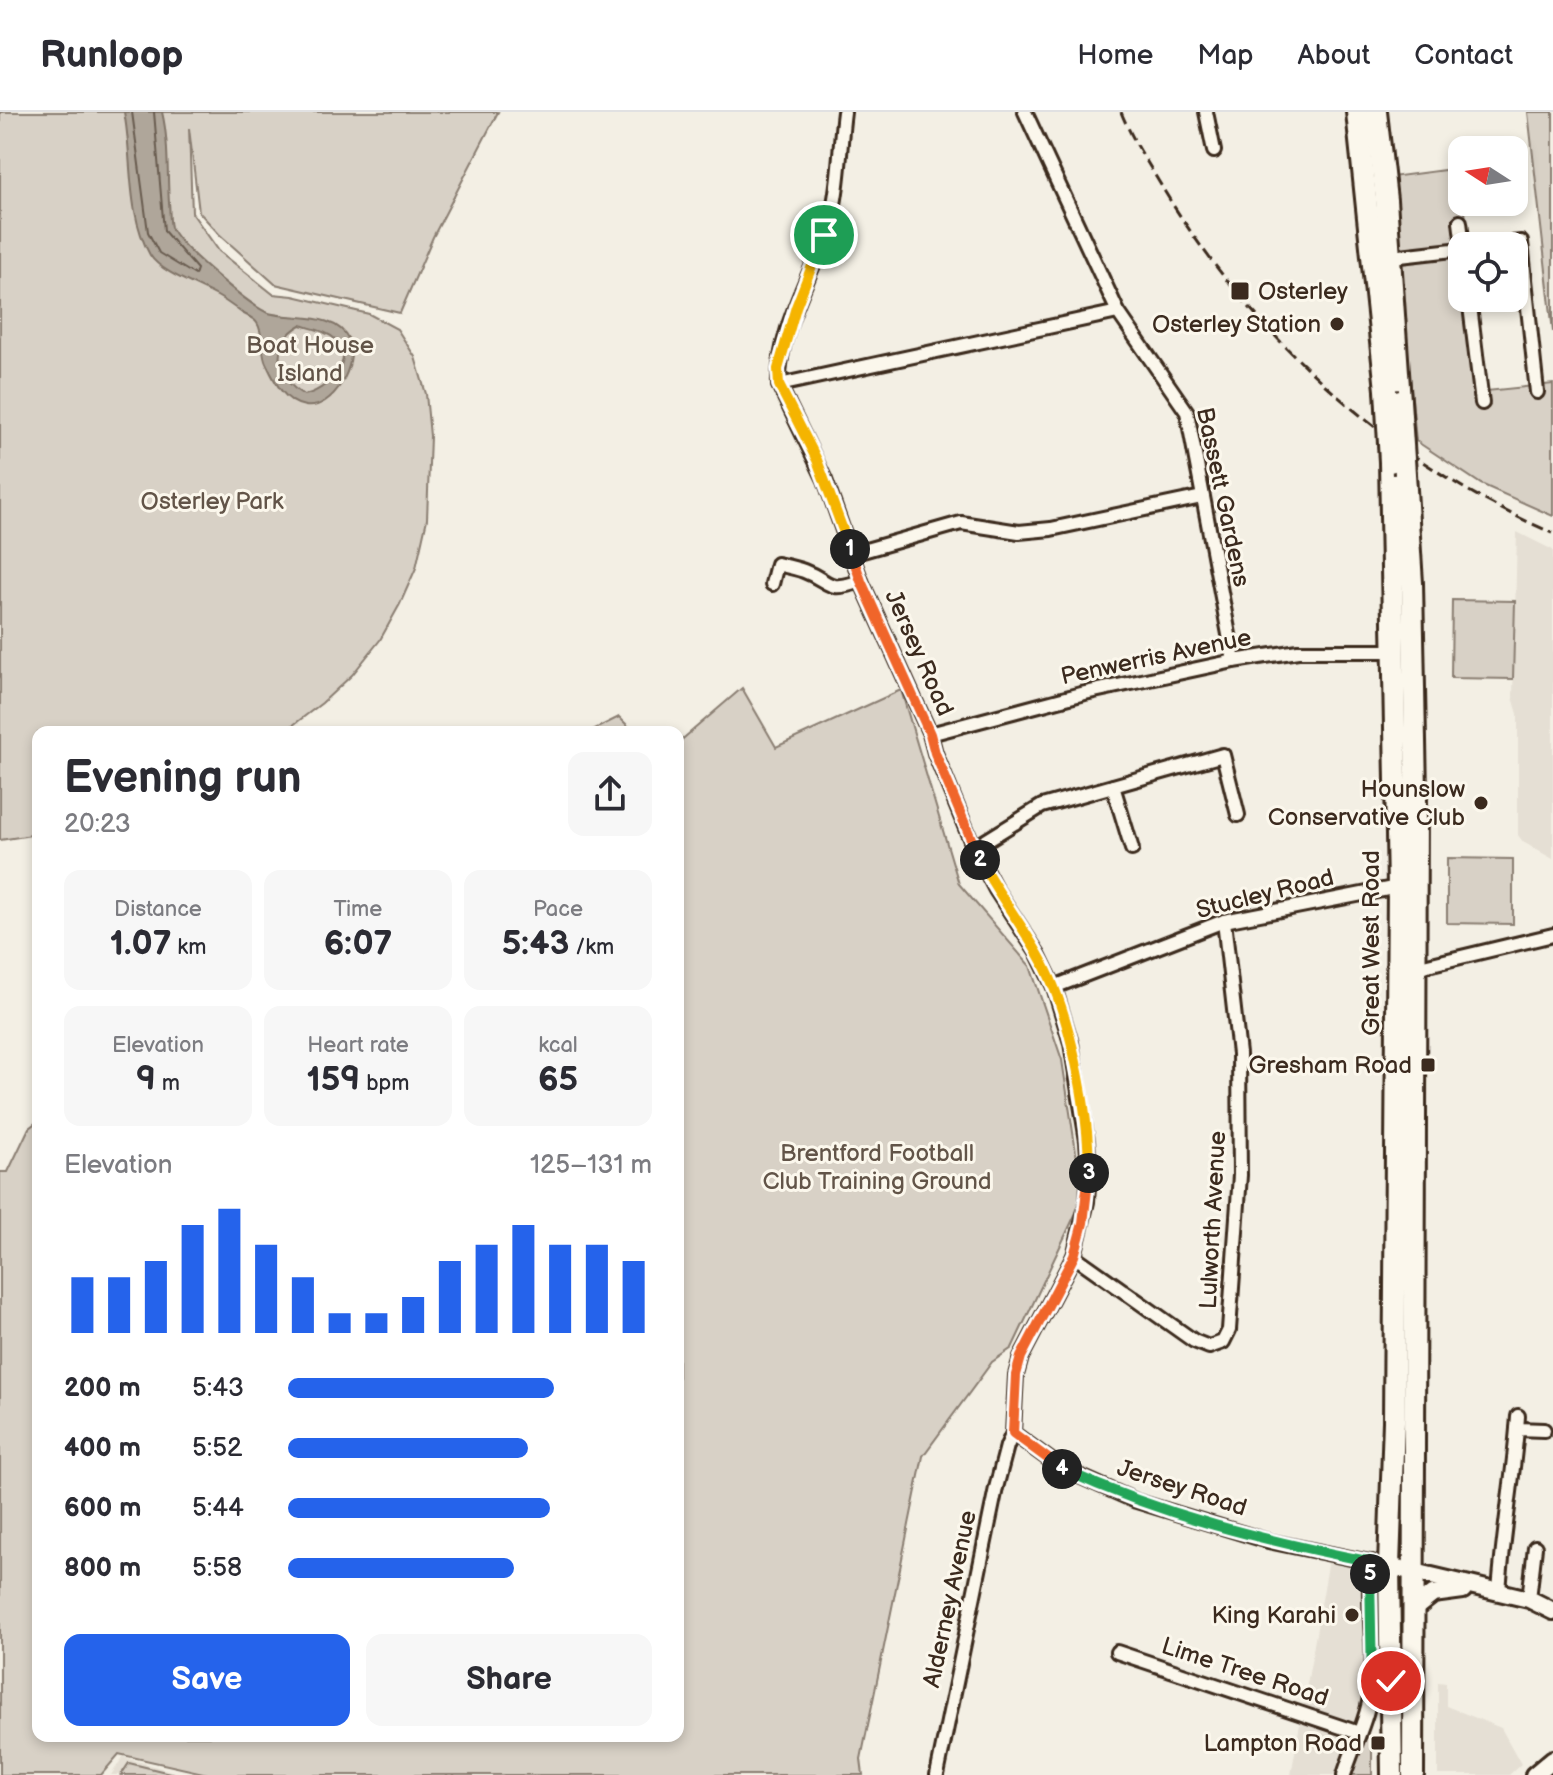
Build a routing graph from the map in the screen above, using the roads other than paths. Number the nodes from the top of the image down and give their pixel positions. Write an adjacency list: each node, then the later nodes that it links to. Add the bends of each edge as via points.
1 (844, 112): 14 (street, via 834,204 796,307 778,369)
2 (1025, 112): 12 (street, Bassett Gardens)
3 (1206, 112): 6 (street)
4 (1357, 112): 16 (highway, Great West Road)
5 (1376, 112): 10 (highway, Great West Road)
6 (1214, 151)
7 (1460, 222): 8 (street)
8 (1461, 232)
9 (1448, 249): 10 (street)
10 (1391, 257): 16 (highway, Great West Road)
11 (1528, 308): 15 (street)
12 (1118, 312): 14 (street); 19 (street, Bassett Gardens, via 1187,412)
13 (1471, 312): 17 (street)
14 (779, 385): 20 (street, Jersey Road, via 825,480)
15 (1537, 392)
16 (1393, 395): 18 (highway, Great West Road, bridge)
17 (1482, 403)
18 (1397, 468): 23 (highway, Great West Road); 33 (highway, Great West Road, via 1412,583)
19 (1202, 497): 20 (street, via 1051,529 1019,532 961,523); 24 (street, Bassett Gardens)
20 (852, 554): 21 (street, Jersey Road)
21 (861, 581): 22 (street, via 835,587 772,562); 25 (street, Jersey Road)
22 (772, 584)
23 (1394, 651): 24 (street, Penwerris Avenue, via 1298,651); 30 (highway, Great West Road)
24 (1234, 661): 25 (street, Penwerris Avenue)
25 (930, 734): 28 (street, Jersey Road)
26 (1113, 786): 27 (street, via 1223,755); 28 (street, via 1042,806); 29 (street)
27 (1238, 815)
28 (974, 848): 34 (street, Jersey Road)
29 (1132, 849)
30 (1398, 887): 31 (street, Stucley Road); 39 (highway, Great West Road, via 1394,1421)
31 (1224, 921): 34 (street, Stucley Road); 35 (street, Lulworth Avenue, via 1239,1054 1240,1175 1229,1330 1223,1342 1209,1347 1194,1341)
32 (1553, 935): 33 (street)
33 (1415, 968): 40 (highway, Great West Road)
34 (1054, 987): 35 (street, Jersey Road, via 1071,1043 1087,1141 1087,1202)
35 (1074, 1256): 37 (street, Jersey Road, via 1021,1357)
36 (1544, 1430): 42 (street, via 1518,1423)
37 (1013, 1433): 39 (street, Jersey Road, via 1061,1468 1119,1495 1268,1541); 50 (street, Alderney Avenue, via 996,1488)
38 (1535, 1547): 43 (street)
39 (1381, 1564): 40 (main road, Jersey Road); 47 (highway, Great West Road)
40 (1412, 1573): 41 (main road, Jersey Road); 44 (highway, Great West Road); 47 (highway, via 1404,1582 1400,1640)
41 (1473, 1588): 42 (main road, Jersey Road); 44 (main road, via 1433,1594)
42 (1499, 1592): 43 (main road, Jersey Road)
43 (1529, 1599): 45 (main road, Jersey Road)
44 (1414, 1609): 53 (highway, Great West Road)
45 (1553, 1611)
46 (1117, 1652): 48 (street, Lime Tree Road)
47 (1385, 1678): 48 (street); 52 (highway, Great West Road)
48 (1359, 1733): 51 (street)
49 (1553, 1759): 54 (main road)
50 (937, 1775)
51 (1344, 1775)
52 (1392, 1775)
53 (1413, 1775)
54 (1534, 1775)

